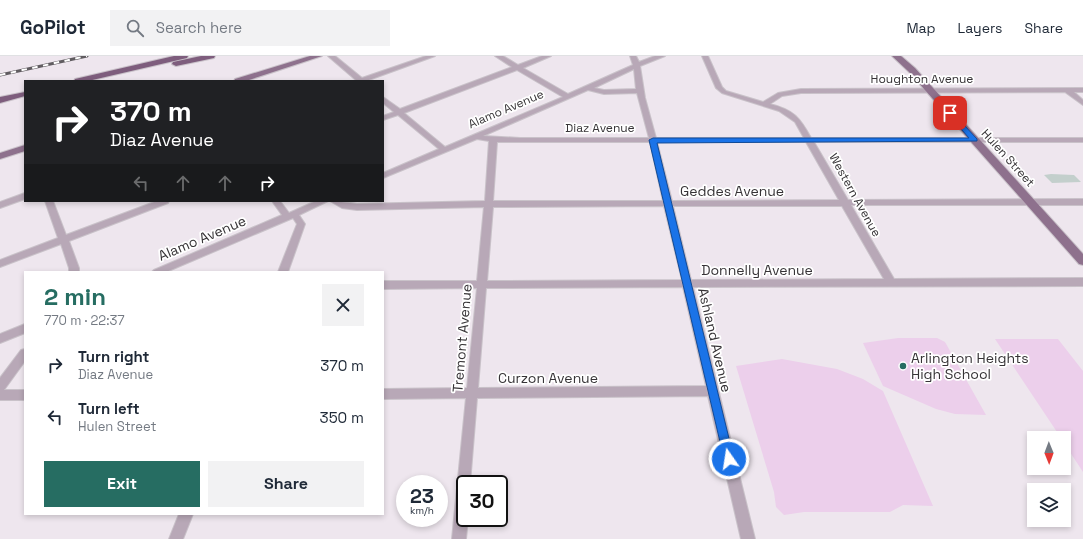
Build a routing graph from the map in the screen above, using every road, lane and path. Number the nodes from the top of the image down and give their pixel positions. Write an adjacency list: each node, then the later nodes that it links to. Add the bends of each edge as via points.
1 (184, 56): 14 (highway)
2 (211, 56): 15 (highway)
3 (318, 56): 16 (main road)
4 (331, 56): 17 (street)
5 (432, 56): 18 (street)
6 (498, 56): 13 (street)
7 (548, 56): 13 (street)
8 (633, 56): 12 (street, Ashland Avenue)
9 (662, 56): 12 (street, Alamo Avenue)
10 (705, 56): 30 (street, Western Avenue, via 722,90)
11 (896, 56): 20 (main road, Hulen Street)
12 (638, 65): 19 (street, Alamo Avenue); 23 (street, Ashland Avenue)
13 (518, 67): 25 (street); 32 (street)
14 (82, 80)
15 (110, 80)
16 (241, 80)
17 (360, 80)
18 (364, 80)
19 (587, 88): 23 (street, via 604,92); 25 (street, Alamo Avenue)
20 (930, 90): 21 (street, Houghton Avenue); 30 (street, Houghton Avenue, via 801,91 780,94); 38 (main road, Hulen Street)
21 (1067, 90): 22 (street, Houghton Avenue); 29 (street)
22 (1083, 90)
23 (639, 91): 36 (street, Ashland Avenue)
24 (24, 94): 26 (highway)
25 (568, 97): 34 (street, Alamo Avenue)
26 (0, 100)
27 (24, 100): 31 (highway)
28 (384, 100): 32 (street)
29 (1083, 103)
30 (765, 104): 37 (street, Western Avenue, via 794,116)
31 (0, 106)
32 (399, 112): 33 (street); 41 (street)
33 (384, 118)
34 (478, 136): 35 (street, Diaz Avenue); 41 (street, Alamo Avenue)
35 (493, 140): 36 (street, Diaz Avenue); 53 (street, Tremont Avenue)
36 (653, 140): 37 (street, Diaz Avenue); 54 (street, Ashland Avenue)
37 (810, 140): 38 (street, Diaz Avenue); 52 (street, Western Avenue)
38 (974, 140): 39 (street, Diaz Avenue); 50 (main road, Hulen Street)
39 (1083, 140)
40 (24, 148): 42 (main road)
41 (444, 150): 43 (street, Alamo Avenue)
42 (0, 156)
43 (384, 176)
44 (24, 196): 55 (street)
45 (49, 202): 57 (street)
46 (162, 202): 57 (street)
47 (277, 202): 56 (street)
48 (321, 202): 56 (street, Alamo Avenue)
49 (336, 202): 53 (street, Geddes Avenue, via 357,207)
50 (1030, 202): 51 (street, Geddes Avenue); 52 (street, Geddes Avenue); 58 (main road, Hulen Street)
51 (1083, 202)
52 (846, 203): 54 (street, Geddes Avenue); 64 (street, Western Avenue)
53 (489, 204): 54 (street, Geddes Avenue); 66 (street, Tremont Avenue)
54 (668, 204): 65 (street, Ashland Avenue)
55 (0, 205)
56 (291, 214): 61 (street, Alamo Avenue); 62 (street, via 301,224)
57 (63, 240): 59 (street); 60 (street)
58 (1083, 261)
59 (0, 264)
60 (74, 271)
61 (159, 271)
62 (283, 271)
63 (1083, 282): 64 (street, Donnelly Avenue)
64 (891, 283): 65 (street, Donnelly Avenue)
65 (687, 284): 66 (street, Donnelly Avenue); 72 (street, Ashland Avenue)
66 (482, 285): 67 (street, Donnelly Avenue); 74 (street, Tremont Avenue)
67 (384, 286)
68 (23, 330): 69 (street)
69 (0, 339)
70 (24, 354): 71 (street)
71 (0, 387)
72 (712, 392): 74 (street, Curzon Avenue); 80 (street, Ashland Avenue)
73 (384, 394): 74 (street, Curzon Avenue)
74 (471, 394): 79 (street, Tremont Avenue)
75 (0, 396): 76 (street)
76 (24, 396)
77 (186, 515): 78 (street)
78 (176, 539)
79 (459, 539)
80 (748, 539)

